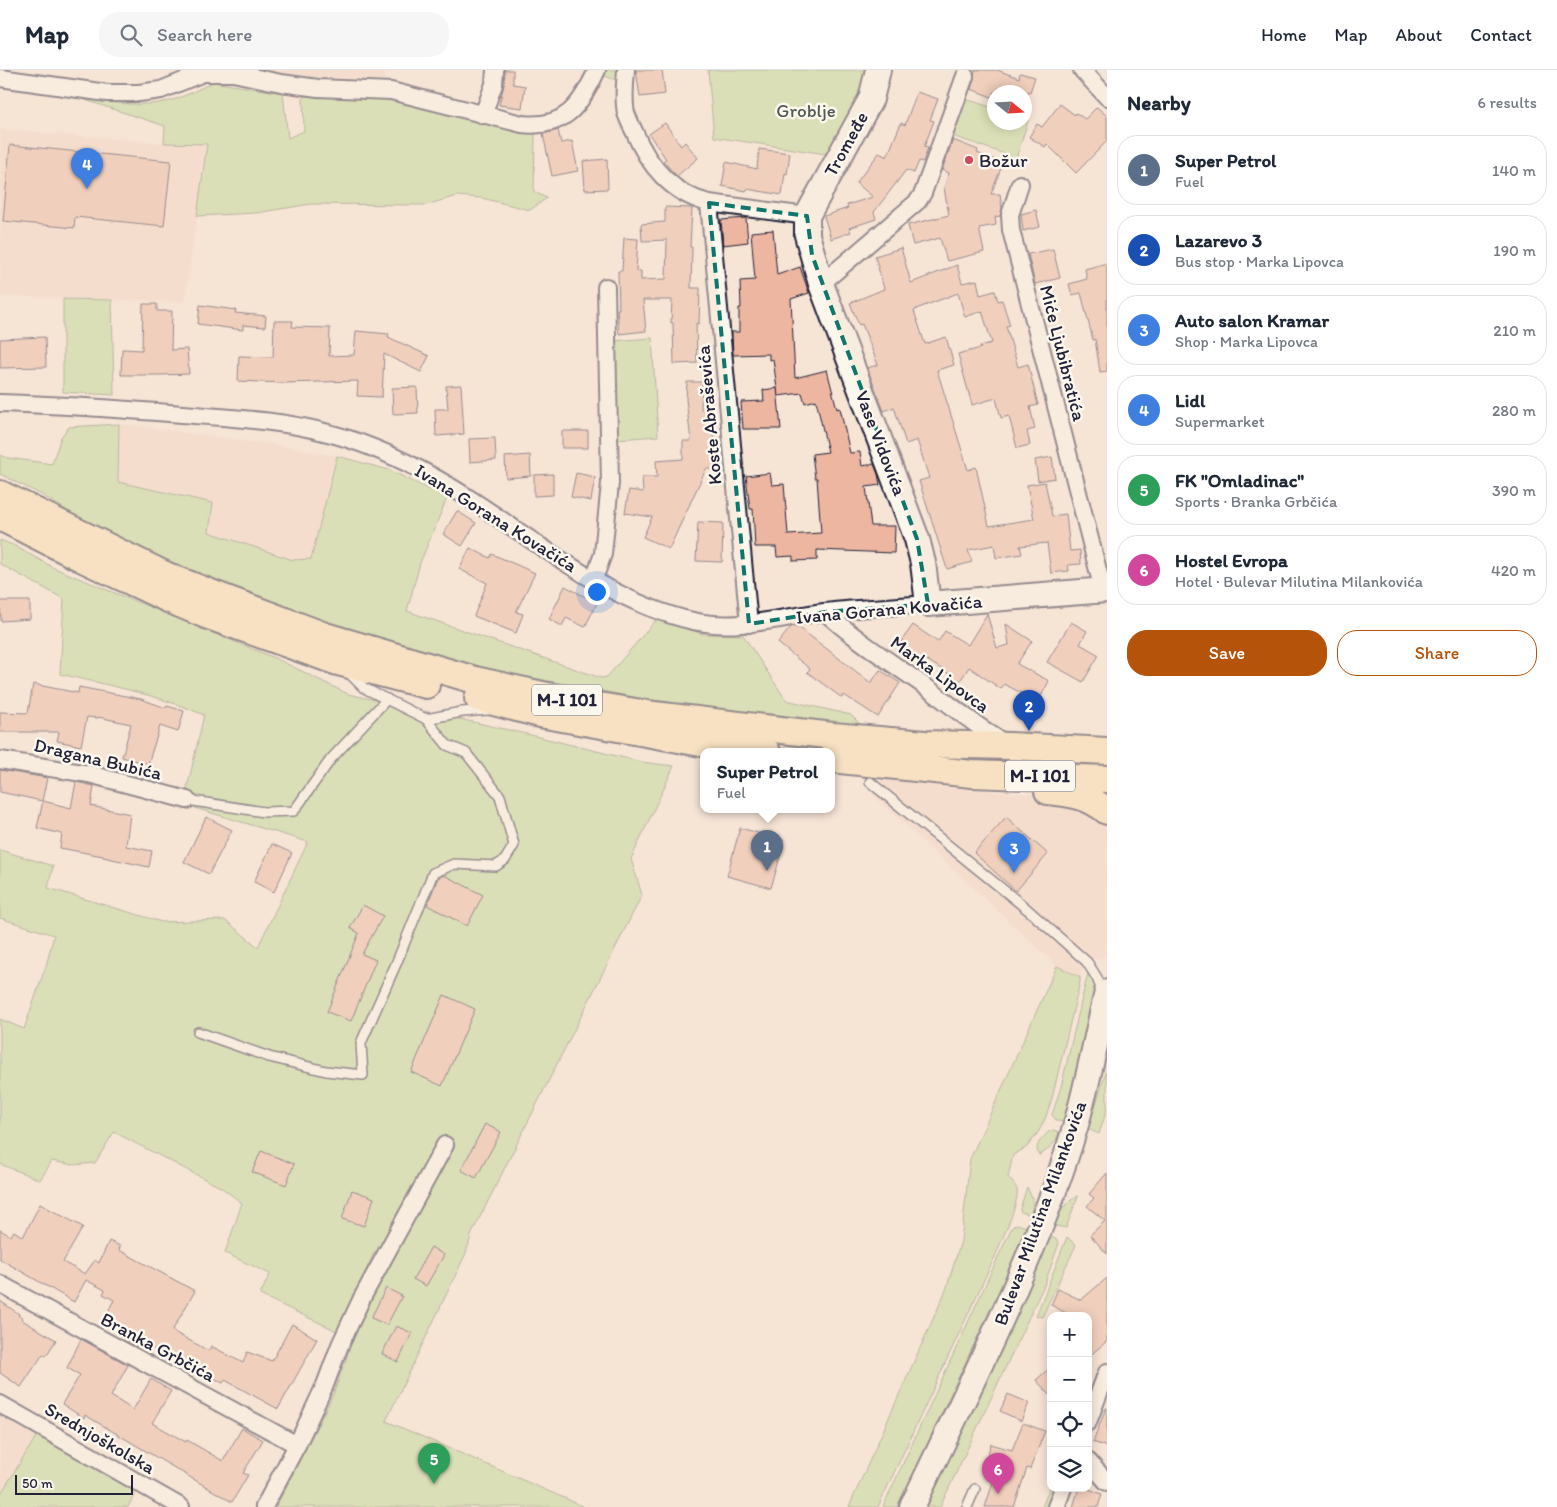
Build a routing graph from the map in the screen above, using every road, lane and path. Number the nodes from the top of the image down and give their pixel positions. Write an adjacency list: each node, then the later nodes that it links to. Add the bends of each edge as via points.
1 (495, 70): 9 (street, via 494,84)
2 (598, 70): 9 (street, via 581,100 568,114 552,123 532,125)
3 (626, 70): 11 (street, via 627,114 643,151 672,185 696,200)
4 (878, 70): 12 (street, Tromeđe, via 870,99)
5 (1082, 70): 8 (street)
6 (965, 76): 13 (street, via 918,202)
7 (0, 78): 9 (street, via 107,93 139,93 161,90 202,73 233,72 318,88 391,90)
8 (1107, 97)
9 (483, 115)
10 (1020, 184): 19 (street, Miće Ljubibratića, via 1010,215 1011,230)
11 (709, 203): 12 (street); 22 (street, Koste Abraševića)
12 (807, 216): 13 (street, Vase Vidovića, via 807,235)
13 (821, 284): 20 (street, Vase Vidovića, via 917,539)
14 (606, 287): 18 (street, via 610,483 603,554)
15 (0, 403): 18 (street, Ivana Gorana Kovačića, via 202,416 292,425 328,433 372,447 420,470)
16 (0, 494): 27 (main road, M-I 101, via 165,575 216,595 325,636 475,680 574,702 654,715 925,744)
17 (0, 517): 23 (main road, M-I 101, via 168,599)
18 (594, 579): 22 (street, Ivana Gorana Kovačića, via 673,615 711,624)
19 (1105, 590): 20 (street, Ivana Gorana Kovačića)
20 (928, 604): 21 (street, Ivana Gorana Kovačića)
21 (825, 612): 22 (street, Ivana Gorana Kovačića); 27 (street, Marka Lipovca, via 860,642 983,731)
22 (749, 624)
23 (338, 662): 24 (lane, via 364,688); 25 (main road, M-I 101)
24 (387, 699): 26 (lane); 35 (lane, via 331,759 294,811 264,812)
25 (517, 708): 26 (lane, via 462,712); 28 (main road, M-I 101)
26 (426, 719): 38 (lane, via 447,745 466,753 500,796 514,845 506,860 496,866 454,864 433,873 361,1043 363,1075 326,1071 269,1057)
27 (1010, 746): 29 (main road, M-I 101)
28 (731, 748)
29 (1107, 751)
30 (835, 758): 32 (main road, M-I 101)
31 (0, 760): 35 (street, Dragana Bubića, via 89,774)
32 (972, 774): 33 (main road, M-I 101); 36 (main road, via 1014,788 1072,793 1092,800)
33 (1107, 779)
34 (870, 782): 37 (lane, via 1087,962)
35 (187, 800)
36 (1107, 811)
37 (1106, 996): 51 (street, Bulevar Milutina Milankovića, via 1074,1130 1022,1272)
38 (198, 1032)
39 (445, 1145): 44 (street, via 362,1298)
40 (0, 1284): 44 (street, Branka Grbčića)
41 (1107, 1372): 43 (street)
42 (0, 1404): 49 (street, Srednjoškolska)
43 (1092, 1411)
44 (297, 1445): 50 (street)
45 (1092, 1465): 46 (street)
46 (1107, 1482)
47 (975, 1489): 52 (lane)
48 (1062, 1492): 53 (street)
49 (181, 1507)
50 (264, 1507)
51 (912, 1507)
52 (967, 1507)
53 (1056, 1507)

